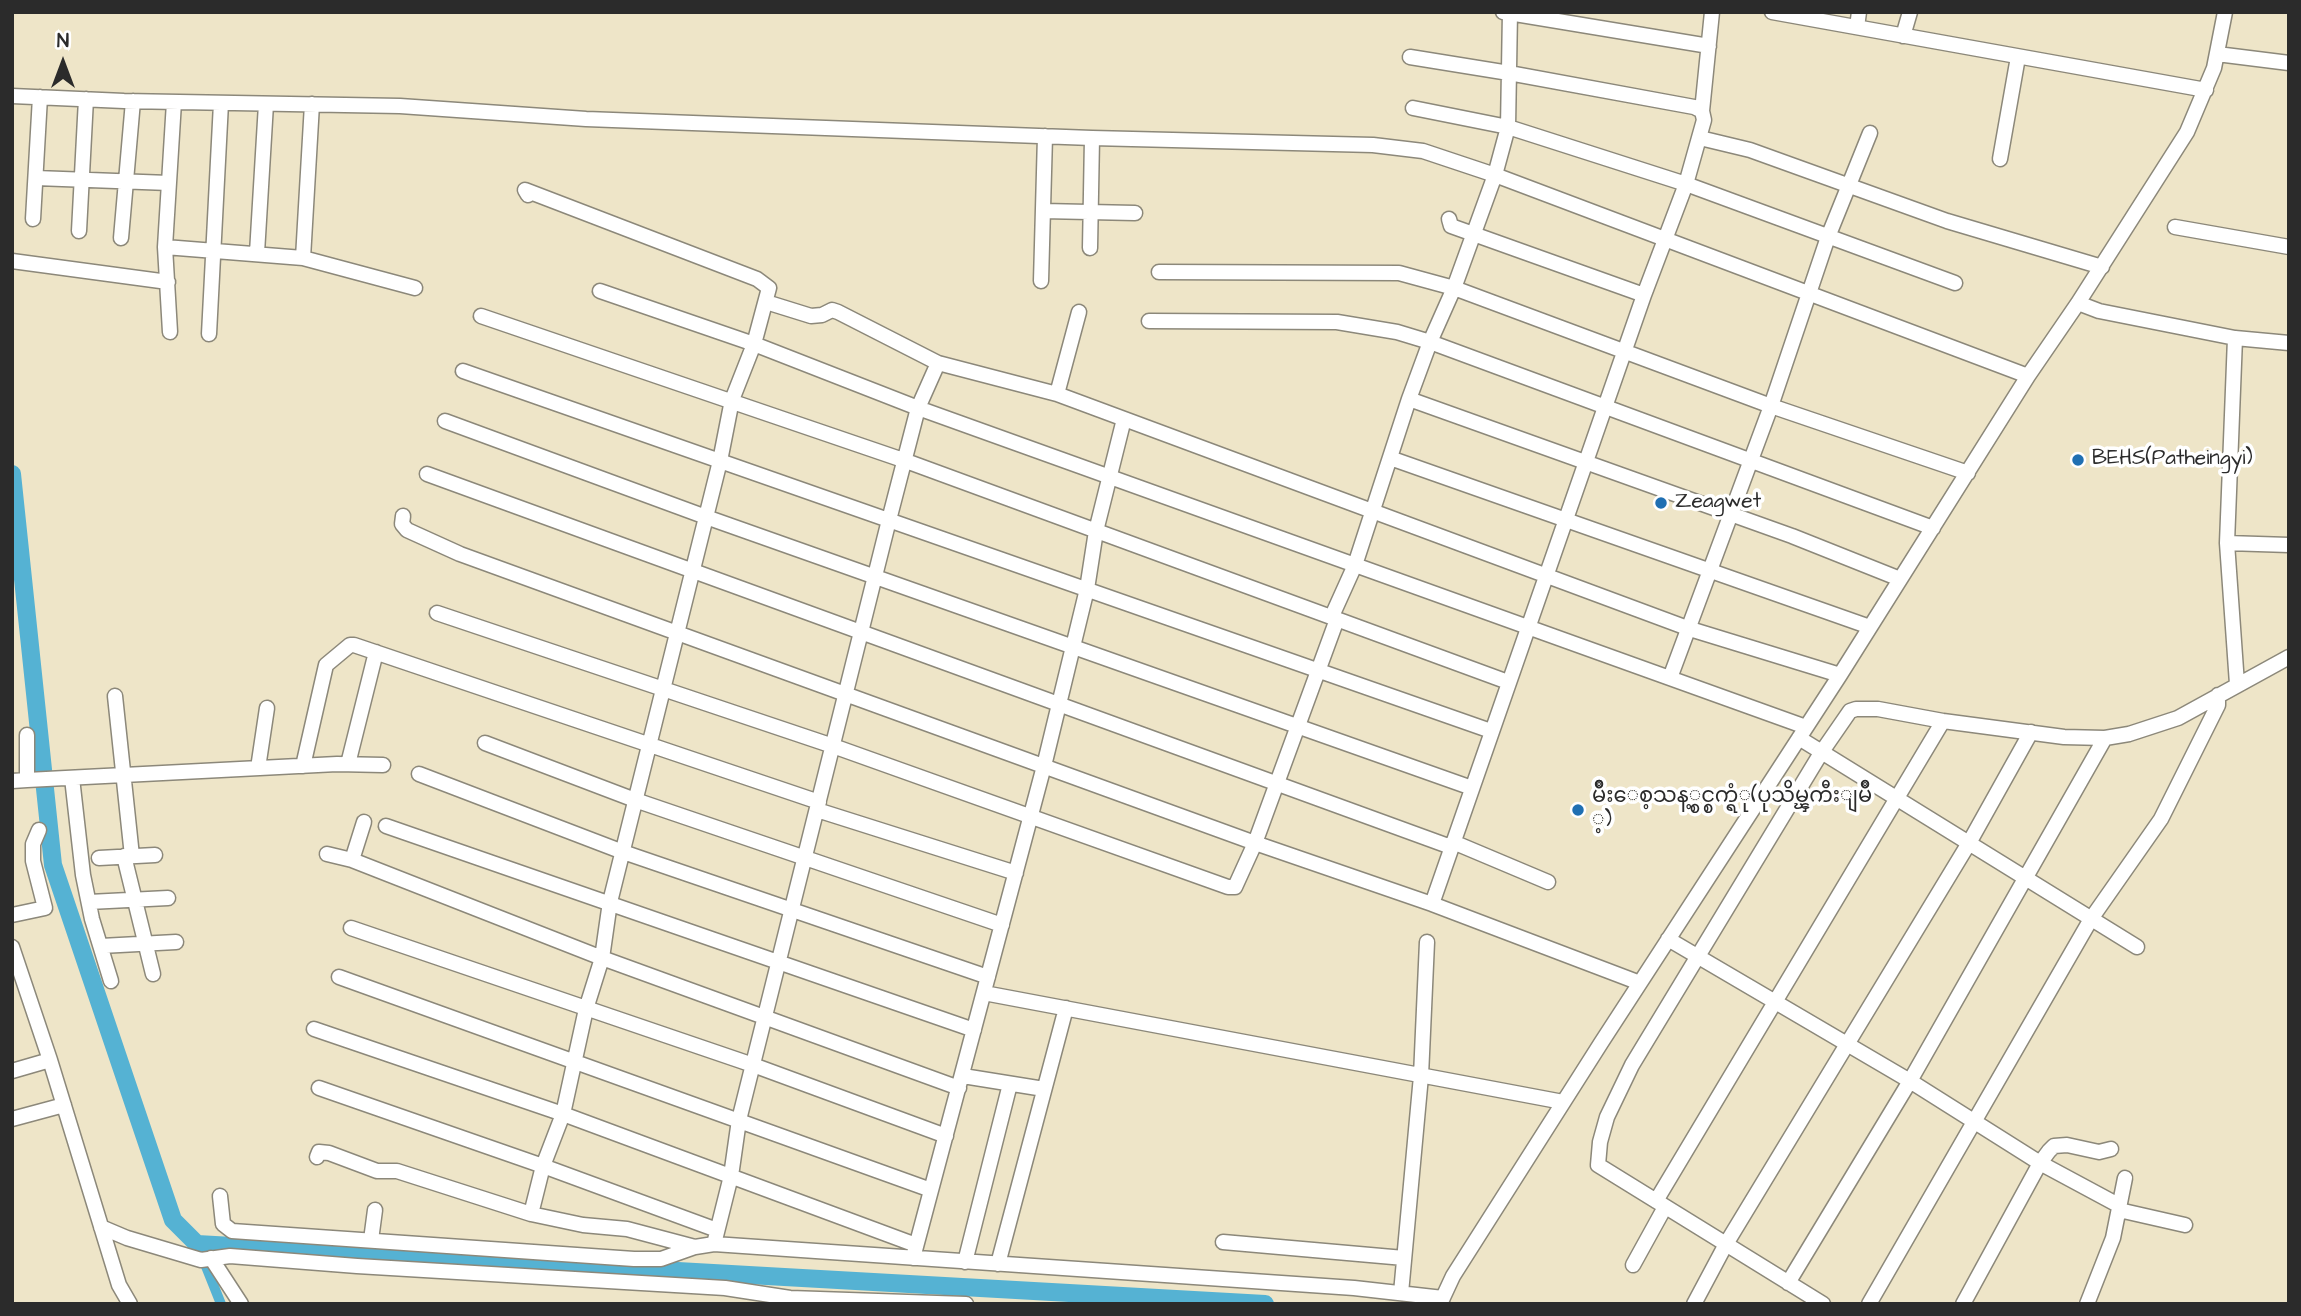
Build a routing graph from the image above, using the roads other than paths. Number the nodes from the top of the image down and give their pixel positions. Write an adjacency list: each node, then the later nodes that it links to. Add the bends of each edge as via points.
1 (1712, 12): 8 (street)
2 (1772, 12): 6 (street)
3 (1910, 12): 7 (street)
4 (2225, 12): 9 (street)
5 (1508, 13): 8 (street); 13 (street)
6 (1858, 20): 7 (street)
7 (1903, 36): 11 (street)
8 (1709, 46): 24 (street)
9 (2217, 54): 12 (street); 14 (street)
10 (1410, 57): 13 (street)
11 (2018, 57): 14 (street); 30 (street)
12 (2289, 63)
13 (1509, 73): 24 (street); 25 (street)
14 (2206, 90): 57 (street, via 2187,132)
15 (12, 96): 16 (street)
16 (40, 97): 17 (street); 32 (street)
17 (86, 99): 18 (street); 33 (street)
18 (133, 101): 19 (street); 34 (street)
19 (174, 102): 20 (street); 35 (street)
20 (220, 103): 21 (street); 53 (street)
21 (266, 104): 22 (street); 54 (street)
22 (312, 104): 27 (street); 55 (street)
23 (1413, 108): 25 (street)
24 (1702, 111): 29 (street)
25 (1508, 127): 31 (street); 36 (street)
26 (1870, 133): 37 (street)
27 (1045, 136): 28 (street); 39 (street)
28 (1092, 138): 31 (street, via 1373,145 1423,151); 40 (street)
29 (1700, 138): 36 (street); 37 (street, via 1750,150)
30 (2000, 159)
31 (1495, 175): 46 (street); 49 (street)
32 (36, 177): 33 (street); 42 (street)
33 (82, 180): 34 (street); 45 (street)
34 (126, 181): 35 (street); 48 (street)
35 (169, 183): 50 (street)
36 (1686, 184): 47 (street); 49 (street)
37 (1850, 186): 47 (street); 57 (street, via 1947,221)
38 (528, 195): 67 (street, via 525,190 757,279 769,288)
39 (1043, 211): 40 (street); 59 (street)
40 (1090, 212): 41 (street); 52 (street)
41 (1135, 213)
42 (33, 219)
43 (1449, 219): 46 (street, via 1451,226)
44 (2175, 227): 51 (street)
45 (79, 231)
46 (1474, 233): 63 (street); 66 (street)
47 (1828, 237): 61 (street); 65 (street)
48 (121, 238)
49 (1665, 240): 65 (street); 66 (street)
50 (165, 247): 53 (street); 60 (street)
51 (2289, 247)
52 (1090, 248)
53 (214, 249): 54 (street); 73 (street)
54 (257, 253): 55 (street)
55 (303, 258): 62 (street)
56 (12, 261): 60 (street)
57 (2102, 267): 68 (street)
58 (1159, 272): 63 (street, via 1399,273)
59 (1041, 281)
60 (168, 282): 72 (street)
61 (1955, 283)
62 (415, 288)
63 (1454, 288): 75 (street); 78 (street)
64 (600, 292): 77 (street)
65 (1810, 293): 81 (street); 85 (street)
66 (1644, 295): 78 (street)
67 (766, 302): 77 (street); 79 (street, via 811,316 838,312)
68 (2078, 303): 74 (street); 81 (street)
69 (1079, 312): 82 (street)
70 (481, 316): 84 (street)
71 (1149, 321): 75 (street, via 1337,322)
72 (170, 332)
73 (209, 334)
74 (2235, 338): 76 (street); 106 (street)
75 (1430, 342): 83 (street); 87 (street)
76 (2289, 343)
77 (754, 344): 84 (street); 86 (street)
78 (1626, 352): 85 (street); 87 (street)
79 (938, 363): 82 (street); 86 (street)
80 (463, 371): 92 (street)
81 (2028, 376): 95 (street)
82 (1057, 394): 88 (street)
83 (1409, 399): 90 (street); 94 (street)
84 (732, 400): 92 (street); 93 (street)
85 (1771, 406): 91 (street); 95 (street)
86 (918, 408): 93 (street); 97 (street)
87 (1605, 408): 91 (street); 94 (street)
88 (1124, 419): 97 (street); 98 (street)
89 (445, 421): 101 (street)
90 (1390, 458): 98 (street); 102 (street)
91 (1751, 460): 99 (street); 104 (street)
92 (720, 461): 101 (street); 103 (street)
93 (906, 461): 103 (street); 105 (street)
94 (1587, 463): 99 (street); 102 (street)
95 (1968, 473): 104 (street)
96 (427, 474): 110 (street)
97 (1111, 476): 105 (street); 108 (street)
98 (1372, 512): 108 (street); 111 (street)
99 (1730, 514): 109 (street); 113 (street)
100 (403, 516): 121 (street, via 407,530 460,554)
101 (706, 517): 110 (street); 112 (street)
102 (1567, 519): 109 (street); 111 (street)
103 (889, 520): 112 (street); 114 (street)
104 (1933, 528): 113 (street)
105 (1096, 531): 114 (street); 116 (street)
106 (2227, 543): 107 (street); 129 (street)
107 (2289, 545)
108 (1355, 565): 116 (street); 117 (street)
109 (1711, 570): 118 (street); 119 (street)
110 (693, 572): 120 (street); 121 (street)
111 (1545, 576): 117 (street); 119 (street)
112 (875, 577): 120 (street); 122 (street)
113 (1900, 579): 118 (street)
114 (1087, 589): 122 (street); 125 (street)
115 (437, 613): 130 (street)
116 (1332, 616): 125 (street, via 1336,622); 128 (street)
117 (1528, 626): 127 (street); 128 (street)
118 (1870, 626): 126 (street)
119 (1690, 629): 126 (street); 127 (street)
120 (862, 631): 131 (street); 134 (street)
121 (678, 633): 130 (street); 131 (street)
122 (1073, 647): 134 (street); 137 (street)
123 (376, 652): 144 (street); 146 (street); 148 (street, via 350,645 326,665)
124 (2289, 657): 129 (street)
125 (1318, 670): 137 (street); 138 (street)
126 (1840, 675): 142 (street)
127 (1671, 678): 142 (street)
128 (1508, 682): 138 (street)
129 (2236, 684): 132 (street)
130 (663, 689): 144 (street); 145 (street)
131 (846, 694): 145 (street); 149 (street)
132 (2218, 695): 141 (street, via 2178,718); 184 (street, via 2218,705 2161,819)
133 (115, 696): 152 (street)
134 (1059, 704): 149 (street); 155 (street)
135 (268, 708): 150 (street)
136 (1943, 721): 139 (street); 142 (street, via 1856,709); 157 (street)
137 (1297, 727): 155 (street); 156 (street)
138 (1491, 731): 156 (street)
139 (2031, 732): 141 (street); 165 (street)
140 (27, 735): 154 (street)
141 (2105, 738): 175 (street)
142 (1809, 742): 157 (street); 189 (street); 194 (street)
143 (485, 743): 158 (street)
144 (649, 745): 158 (street); 159 (street)
145 (833, 746): 159 (street); 160 (street)
146 (348, 764): 147 (street); 148 (street)
147 (383, 765)
148 (303, 766): 150 (street)
149 (1044, 766): 160 (street); 164 (street)
150 (258, 768): 152 (street)
151 (419, 774): 167 (street)
152 (125, 775): 153 (street); 170 (street)
153 (69, 778): 154 (street); 179 (street)
154 (26, 780)
155 (1276, 783): 164 (street); 166 (street)
156 (1472, 788): 166 (street)
157 (1896, 799): 165 (street); 204 (street)
158 (635, 800): 167 (street); 171 (street)
159 (818, 806): 171 (street); 174 (street)
160 (1030, 818): 164 (street, via 1232,888 1239,883); 174 (street)
161 (364, 822): 173 (street)
162 (386, 826): 180 (street)
163 (39, 830): 183 (street, via 33,861 46,908)
164 (1255, 843): 181 (street)
165 (1969, 843): 175 (street); 210 (street)
166 (1452, 844): 176 (street); 181 (street)
167 (623, 852): 180 (street); 182 (street)
168 (327, 854): 173 (street)
169 (155, 855): 170 (street)
170 (128, 856): 172 (street); 178 (street)
171 (806, 857): 182 (street); 185 (street)
172 (99, 858)
173 (352, 860): 195 (street)
174 (1016, 873): 185 (street)
175 (2025, 878): 184 (street); 216 (street)
176 (1548, 882)
177 (168, 898): 178 (street)
178 (135, 900): 179 (street); 190 (street)
179 (89, 902): 191 (street)
180 (610, 902): 195 (street); 196 (street)
181 (1432, 904): 202 (street)
182 (792, 911): 196 (street); 200 (street)
183 (12, 915)
184 (2091, 919): 193 (street); 226 (street)
185 (1002, 925): 200 (street)
186 (351, 928): 206 (street)
187 (176, 942): 190 (street)
188 (1427, 942): 215 (street)
189 (1673, 943): 194 (street); 202 (street)
190 (145, 944): 191 (street); 198 (street)
191 (101, 946): 201 (street)
192 (12, 947): 197 (street)
193 (2137, 947)
194 (1696, 956): 204 (street); 236 (street, via 1632,1065 1600,1142 1598,1165)
195 (602, 958): 206 (street); 207 (street)
196 (779, 962): 207 (street); 209 (street)
197 (15, 965): 211 (street)
198 (153, 974)
199 (339, 977): 212 (street)
200 (988, 977): 203 (street)
201 (111, 981)
202 (1640, 983): 221 (street)
203 (984, 993): 205 (street); 209 (street)
204 (1774, 1002): 210 (street); 236 (street)
205 (1066, 1008): 215 (street); 220 (street)
206 (586, 1009): 212 (street); 213 (street)
207 (765, 1018): 213 (street); 217 (street)
208 (314, 1029): 223 (street)
209 (974, 1030): 217 (street)
210 (1847, 1044): 216 (street); 245 (street)
211 (50, 1060): 214 (street); 222 (street)
212 (575, 1061): 223 (street); 225 (street)
213 (753, 1065): 225 (street); 227 (street)
214 (12, 1071)
215 (1422, 1076): 221 (street); 248 (street)
216 (1910, 1081): 226 (street); 253 (street)
217 (961, 1082): 218 (street); 227 (street)
218 (1010, 1084): 220 (street); 250 (street)
219 (319, 1088): 231 (street)
220 (1044, 1089): 251 (street)
221 (1563, 1102): 255 (street)
222 (64, 1105): 224 (street); 241 (street)
223 (563, 1114): 231 (street); 232 (street)
224 (12, 1119)
225 (739, 1120): 232 (street); 234 (street)
226 (1975, 1122): 230 (street); 261 (street)
227 (946, 1136): 234 (street)
228 (2111, 1149): 230 (street, via 2099,1152 2054,1146)
229 (317, 1157): 239 (street, via 322,1152 377,1171 397,1171)
230 (2040, 1163): 237 (street); 262 (street)
231 (543, 1166): 239 (street); 242 (street)
232 (731, 1176): 242 (street); 247 (street)
233 (2125, 1178): 237 (street)
234 (931, 1190): 247 (street)
235 (220, 1196): 243 (street, via 223,1224 232,1231)
236 (1661, 1204): 245 (street); 252 (street)
237 (2120, 1208): 240 (street); 263 (street)
238 (375, 1210): 243 (street)
239 (531, 1214): 246 (street, via 627,1229)
240 (2185, 1225)
241 (102, 1227): 249 (street); 256 (street, via 119,1285)
242 (715, 1237): 246 (street); 247 (street)
243 (371, 1241): 246 (street, via 634,1259 661,1259)
244 (1223, 1242): 248 (street)
245 (1726, 1244): 253 (street); 259 (street)
246 (695, 1247)
247 (915, 1252): 250 (street)
248 (1404, 1258): 254 (street)
249 (206, 1259): 257 (street); 258 (street, via 230,1256 725,1288 790,1298)
250 (965, 1262): 251 (street)
251 (999, 1264): 254 (street)
252 (1633, 1265)
253 (1788, 1283): 260 (street)
254 (1401, 1293): 255 (street)
255 (1441, 1301)
256 (130, 1304)
257 (240, 1304)
258 (966, 1304)
259 (1694, 1304)
260 (1823, 1304)
261 (1869, 1304)
262 (1963, 1304)
263 (2087, 1304)

